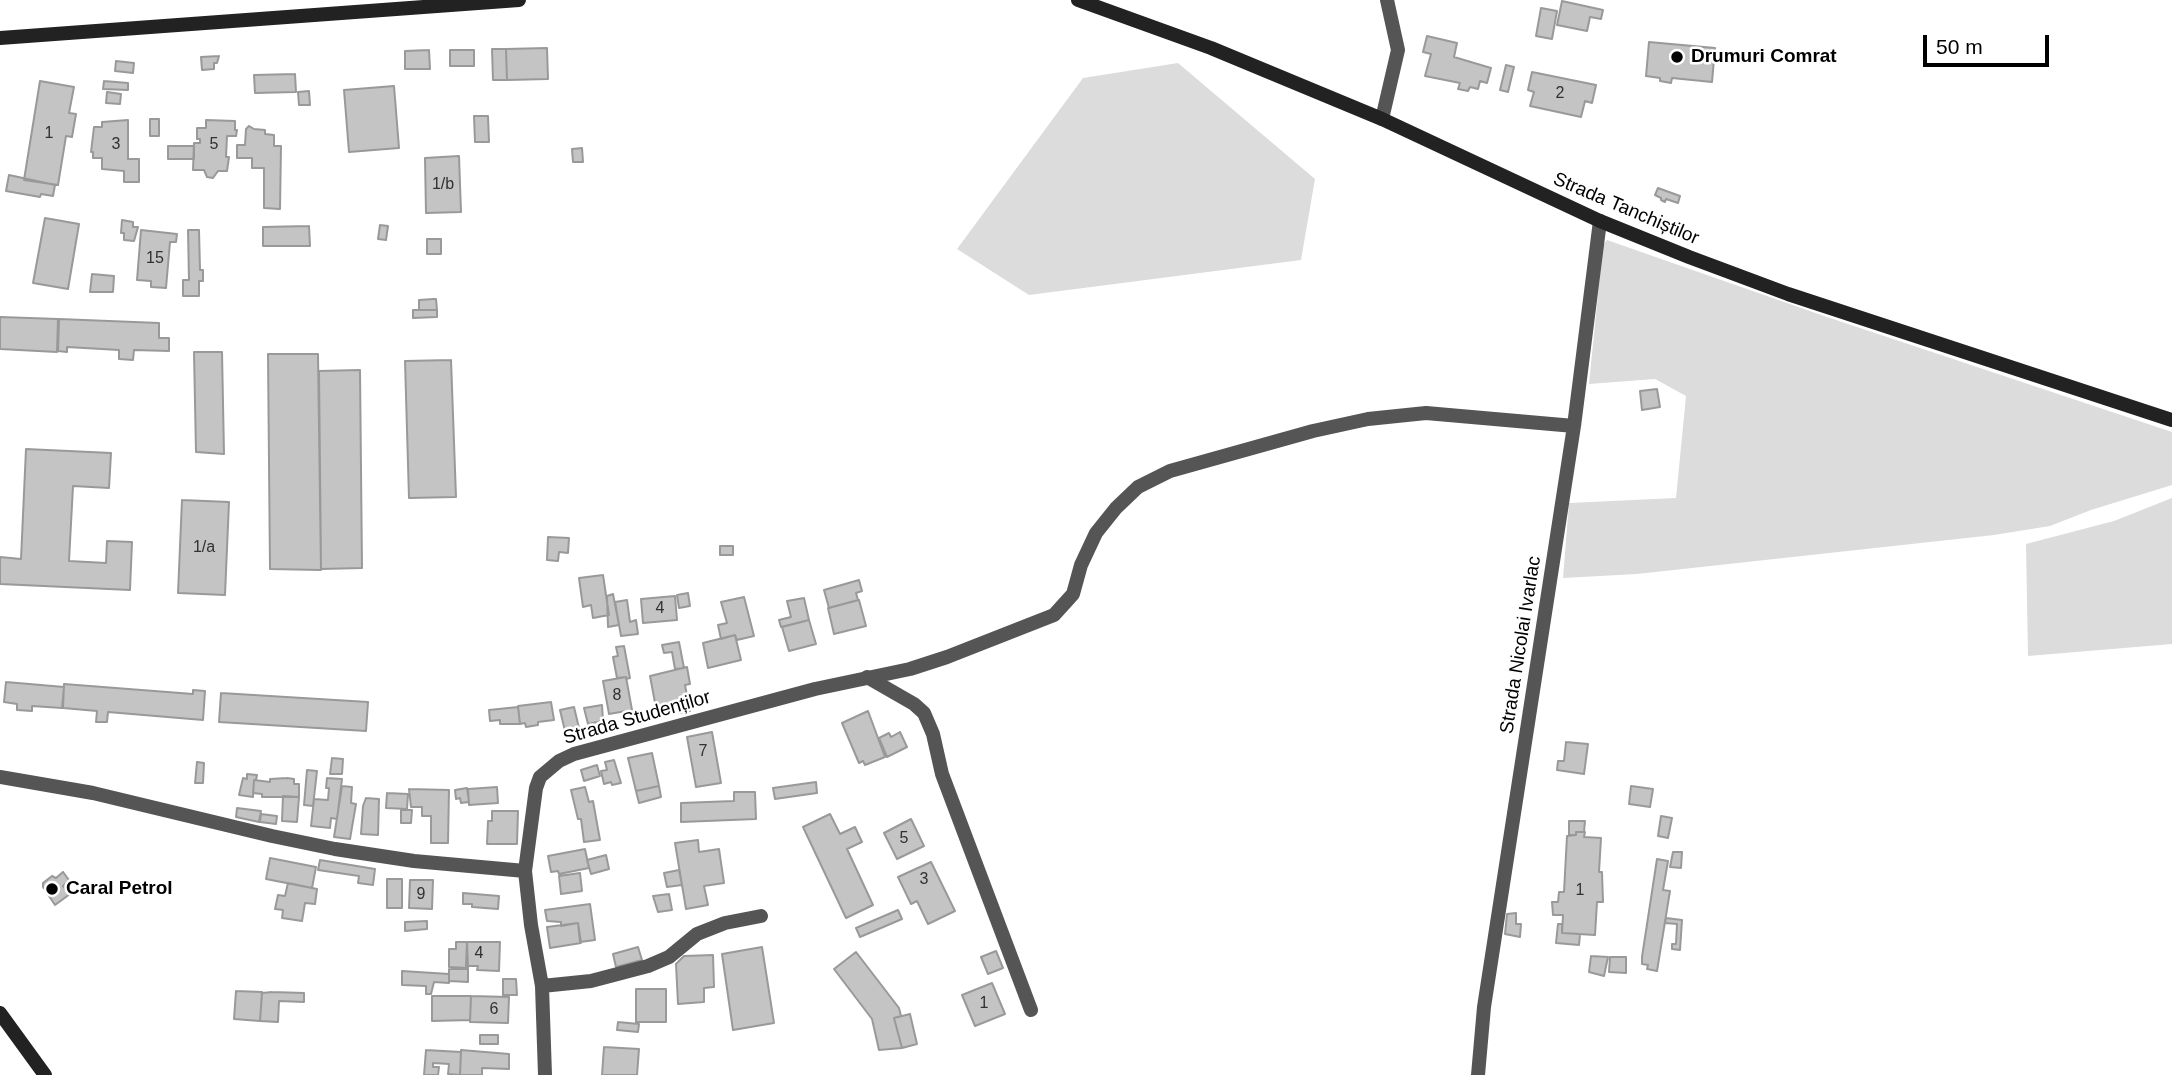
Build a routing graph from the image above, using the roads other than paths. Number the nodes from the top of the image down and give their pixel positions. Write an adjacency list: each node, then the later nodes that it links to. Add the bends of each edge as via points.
1 (519, 0): 4 (street)
2 (1078, 0): 5 (street, Strada Tanchiștilor, via 1211,48)
3 (1387, 0): 5 (street, via 1398,50)
4 (0, 38)
5 (1382, 119): 6 (street, Strada Tanchiștilor)
6 (1600, 221): 7 (street, Strada Tanchiștilor, via 1788,294); 8 (street, Strada Nicolai Ivarlac)
7 (2172, 420)
8 (1574, 426): 9 (street, Strada Studenților, via 1426,412 1313,431 1170,471 1138,487 1102,525 1081,565 1073,594 1054,615 947,657); 18 (street, Strada Nicolai Ivarlac, via 1484,1007)
9 (867, 677): 11 (street, Strada Studenților, via 559,761 540,777 536,788); 14 (street, via 924,713 942,774)
10 (0, 777): 11 (street, via 93,793 335,849)
11 (525, 871): 13 (street, Strada Studenților)
12 (761, 916): 13 (street, via 697,934 669,957 648,966 591,981)
13 (542, 986): 17 (street, Strada Studenților)
14 (1031, 1010)
15 (0, 1013): 16 (street)
16 (45, 1075)
17 (545, 1075)
18 (1478, 1075)

